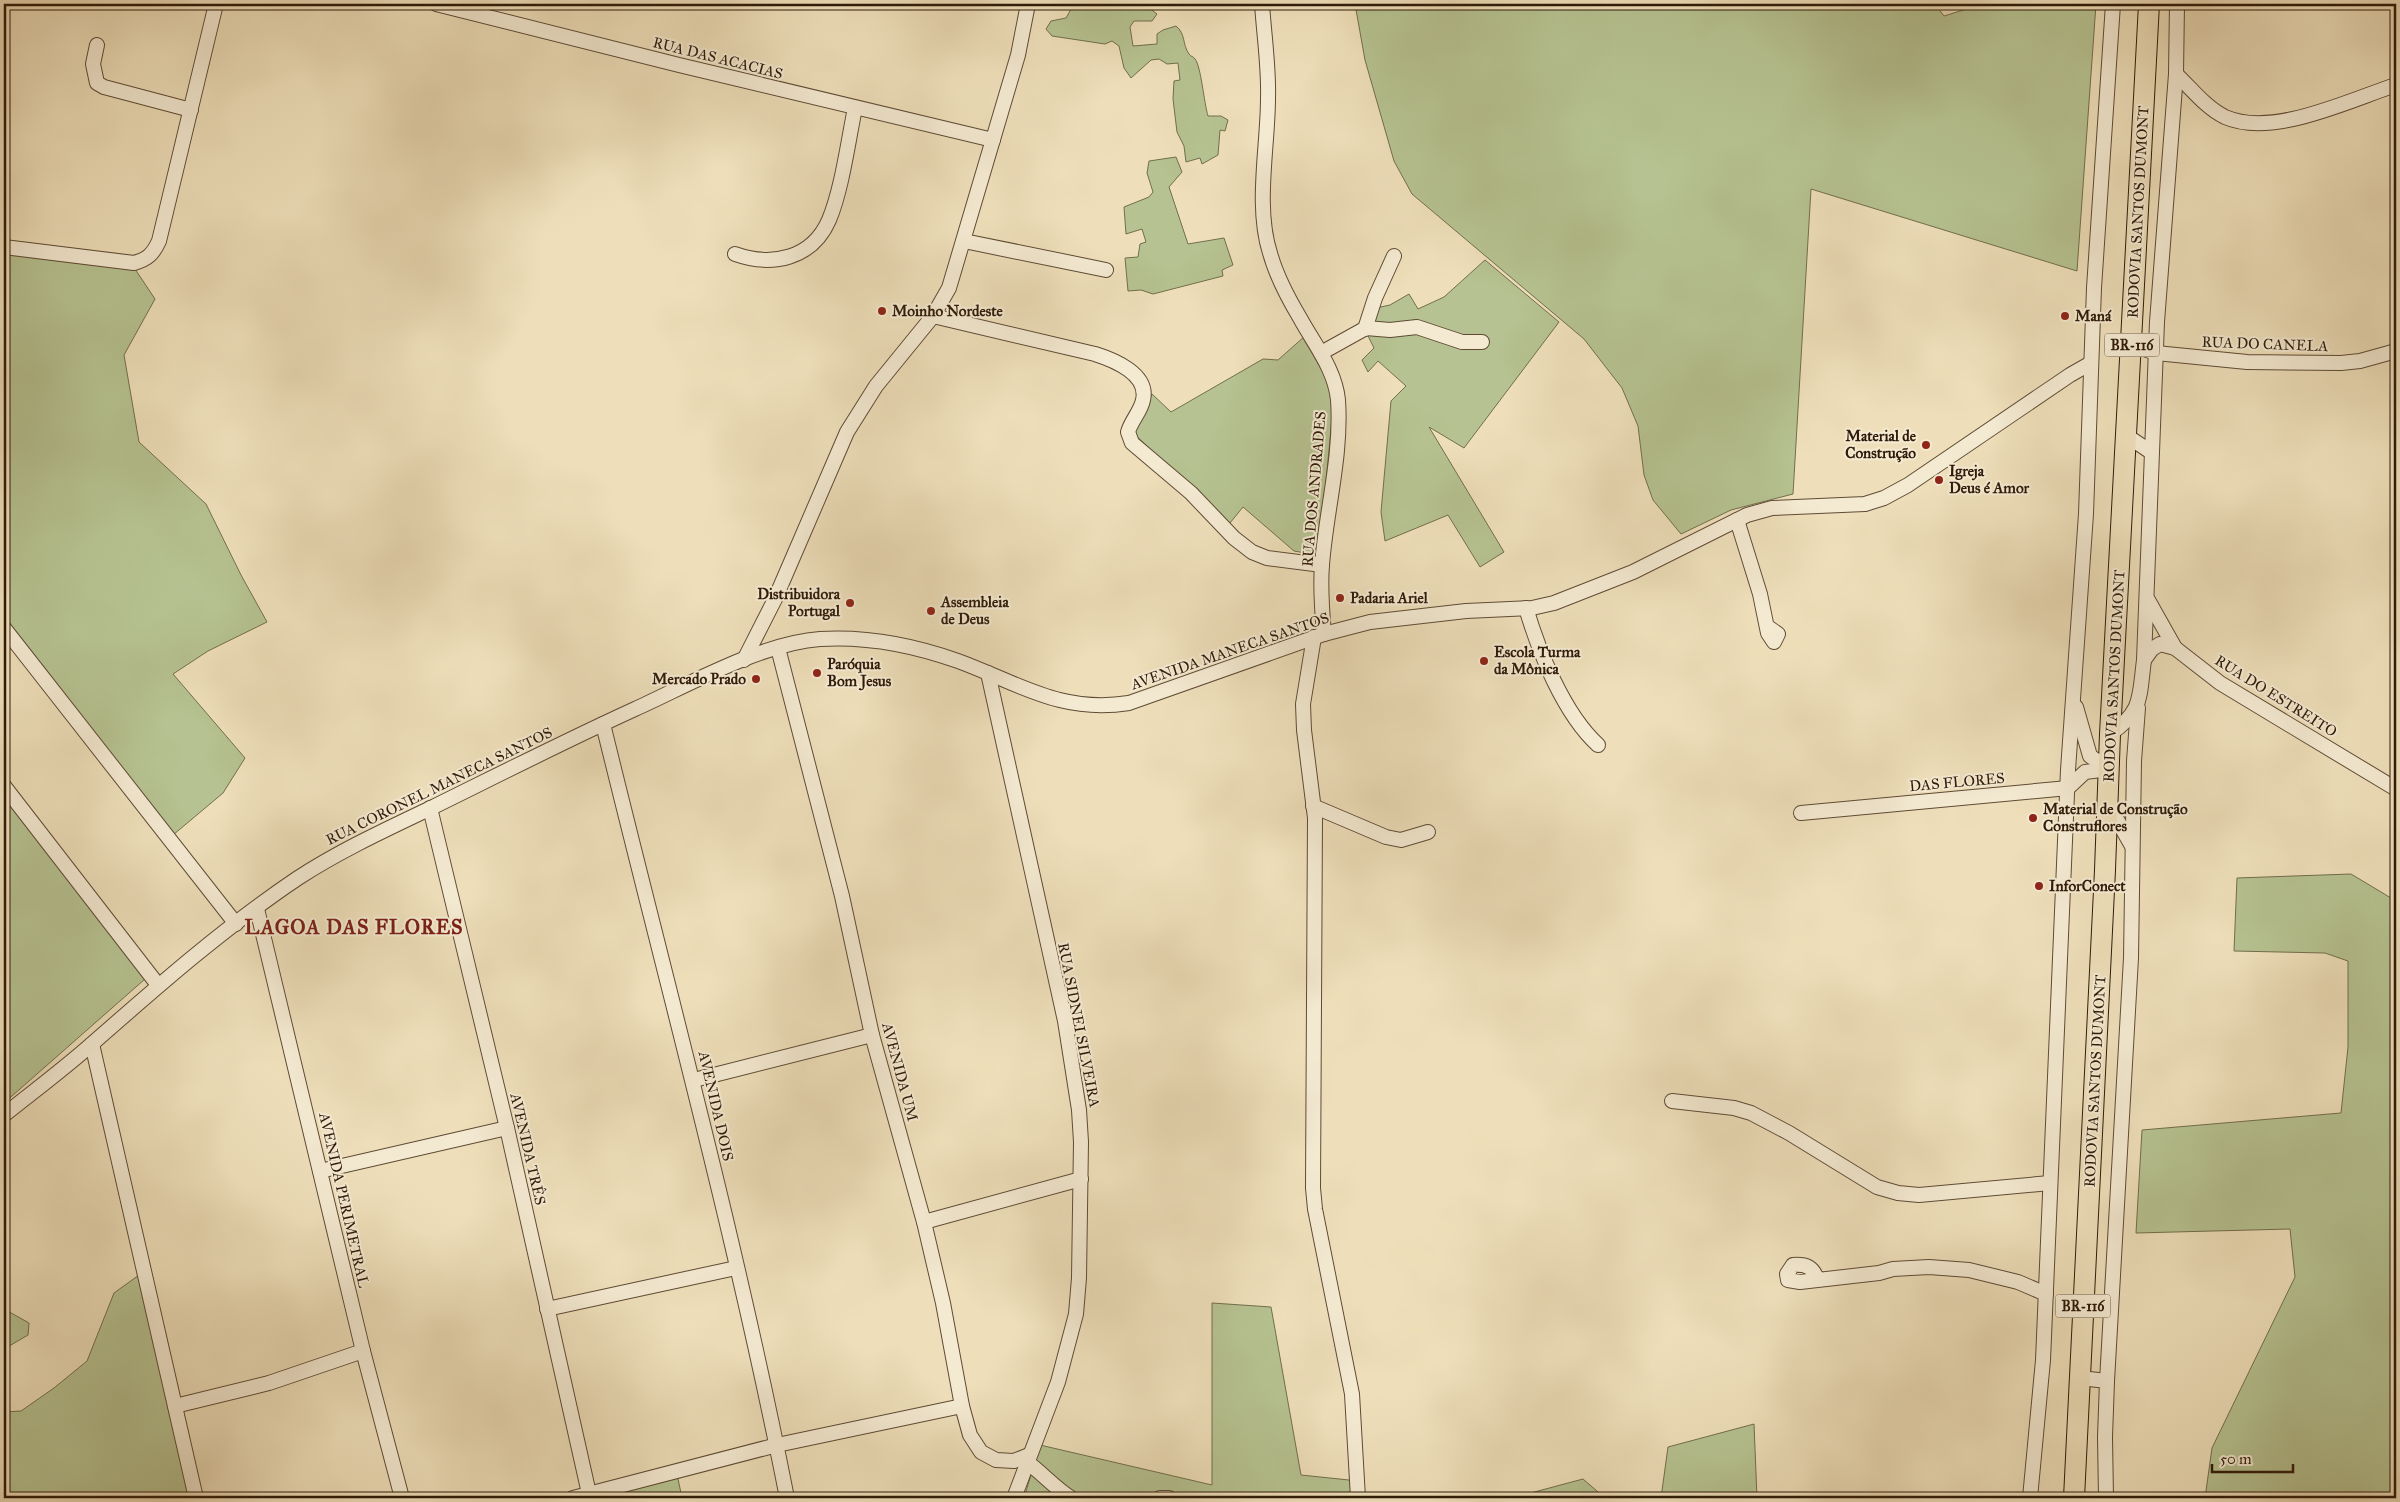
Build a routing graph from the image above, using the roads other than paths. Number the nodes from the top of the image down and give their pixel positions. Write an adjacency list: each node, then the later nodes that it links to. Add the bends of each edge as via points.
1 (216, 4): 12 (street)
2 (436, 4): 11 (street, RUA DAS ACACIAS)
3 (1028, 4): 13 (street, via 1018,55)
4 (1262, 4): 24 (street, RUA DOS ANDRADES, via 1268,96 1263,207 1265,232 1280,279)
5 (2113, 4): 26 (street)
6 (2149, 4): 22 (highway, RODOVIA SANTOS DUMONT / BR-116)
7 (2177, 4): 9 (street)
8 (97, 45): 12 (street, via 92,64 97,83)
9 (2176, 74): 10 (street, via 2204,102 2225,117 2244,122 2268,123 2302,116); 25 (street)
10 (2396, 85)
11 (855, 108): 13 (street, RUA DAS ACACIAS); 16 (street, via 834,204 822,232 812,243 782,259 766,262)
12 (191, 110): 15 (street, via 159,241 153,254 145,260 134,263)
13 (993, 140): 14 (street)
14 (964, 241): 18 (street); 19 (street, via 949,288)
15 (4, 247)
16 (735, 254)
17 (1394, 256): 20 (street)
18 (1106, 270)
19 (933, 316): 30 (street, via 1095,354 1121,364 1136,378 1144,395 1128,432 1132,443 1191,493 1252,552 1267,558); 38 (street, via 876,386 847,432 775,599)
20 (1365, 329): 21 (street, via 1417,327 1462,342); 24 (street)
21 (1482, 342)
22 (2132, 345): 25 (street, RUA DO CANELA); 27 (highway, RODOVIA SANTOS DUMONT / BR-116)
23 (2396, 351): 25 (street, RUA DO CANELA, via 2360,361 2341,362 2221,361)
24 (1321, 353): 30 (street, RUA DOS ANDRADES, via 1335,383 1338,415)
25 (2156, 353): 28 (street)
26 (2091, 363): 29 (street, AVENIDA MANECA SANTOS, via 1884,498 1865,504 1772,508); 41 (street, via 2086,514)
27 (2127, 436): 28 (street); 44 (highway, RODOVIA SANTOS DUMONT / BR-116)
28 (2151, 452): 31 (street)
29 (1736, 520): 32 (street, AVENIDA MANECA SANTOS, via 1599,587 1554,603); 33 (street)
30 (1322, 566): 35 (street, RUA DOS ANDRADES)
31 (2148, 600): 37 (street); 39 (street)
32 (1526, 608): 35 (street, AVENIDA MANECA SANTOS, via 1370,622); 45 (street, via 1542,655 1575,718)
33 (1768, 627)
34 (4, 628): 57 (street)
35 (1319, 636): 40 (street, AVENIDA MANECA SANTOS, via 1129,703 1107,707 1086,707 1043,696); 51 (street, RUA DOS ANDRADES, via 1303,704)
36 (778, 648): 38 (street, RUA CORONEL MANECA SANTOS); 40 (street, AVENIDA MANECA SANTOS, via 814,639 872,640 928,651); 59 (street, AVENIDA UM, via 842,896)
37 (2175, 648): 39 (street, via 2160,644); 49 (street, RUA DO ESTREITO, via 2220,683)
38 (744, 660): 43 (street, RUA CORONEL MANECA SANTOS)
39 (2144, 660): 42 (street)
40 (988, 673): 66 (street, RUA SIDNEI SILVEIRA, via 1067,1031 1080,1110)
41 (2073, 698): 46 (street, via 2090,756); 48 (street)
42 (2138, 701): 44 (street, via 2129,719); 55 (street)
43 (603, 724): 52 (street, RUA CORONEL MANECA SANTOS); 61 (street, AVENIDA DOIS)
44 (2110, 734): 46 (highway, RODOVIA SANTOS DUMONT / BR-116)
45 (1598, 744)
46 (2109, 769): 48 (street, via 2086,772); 50 (highway, RODOVIA SANTOS DUMONT / BR-116)
47 (4, 786): 58 (street)
48 (2068, 788): 53 (street, DAS FLORES); 67 (street)
49 (2396, 789)
50 (2108, 803): 55 (street); 74 (highway, RODOVIA SANTOS DUMONT / BR-116)
51 (1313, 806): 54 (street, via 1386,837 1401,840); 89 (street, RUA DOS ANDRADES, via 1313,1188 1352,1394)
52 (430, 808): 56 (street, RUA CORONEL MANECA SANTOS, via 352,845 294,881); 64 (street, AVENIDA TRÊS)
53 (1801, 813)
54 (1428, 832)
55 (2133, 846): 75 (street, via 2131,958)
56 (257, 909): 57 (street, RUA CORONEL MANECA SANTOS); 65 (street, AVENIDA PERIMETRAL)
57 (236, 924): 58 (street, RUA CORONEL MANECA SANTOS)
58 (158, 985): 60 (street, RUA CORONEL MANECA SANTOS)
59 (872, 1035): 61 (street); 68 (street, AVENIDA UM)
60 (92, 1044): 63 (street, RUA CORONEL MANECA SANTOS); 76 (street)
61 (694, 1080): 69 (street, AVENIDA DOIS)
62 (1672, 1101): 67 (street, via 1751,1113 1877,1187 1898,1193 1920,1195)
63 (4, 1115)
64 (507, 1128): 65 (street); 72 (street, AVENIDA TRÊS)
65 (320, 1171): 73 (street, AVENIDA PERIMETRAL)
66 (1082, 1179): 68 (street); 79 (street, RUA SIDNEI SILVEIRA, via 1076,1314 1058,1382)
67 (2050, 1183): 71 (street)
68 (924, 1222): 77 (street, AVENIDA UM)
69 (736, 1268): 72 (street); 78 (street, AVENIDA DOIS)
70 (1817, 1279): 71 (street, via 1893,1269 1945,1268 1969,1270 2018,1282)
71 (2046, 1294): 90 (street)
72 (547, 1309): 80 (street, AVENIDA TRÊS)
73 (363, 1352): 76 (street, via 269,1383); 82 (street, AVENIDA PERIMETRAL)
74 (2080, 1378): 75 (street); 91 (highway, RODOVIA SANTOS DUMONT / BR-116)
75 (2107, 1381): 92 (street)
76 (175, 1406): 81 (street)
77 (962, 1406): 78 (street); 79 (street, AVENIDA UM, via 970,1436 981,1452 989,1458 1003,1461)
78 (776, 1445): 80 (street); 84 (street, AVENIDA DOIS)
79 (1028, 1458): 85 (street, RUA SIDNEI SILVEIRA); 86 (street, via 1058,1490)
80 (590, 1496): 83 (street)
81 (196, 1498)
82 (402, 1498)
83 (573, 1498)
84 (787, 1498)
85 (1014, 1498)
86 (1071, 1498)
87 (1160, 1498): 88 (street)
88 (1170, 1498)
89 (1358, 1498)
90 (2030, 1498)
91 (2074, 1498)
92 (2106, 1498)

